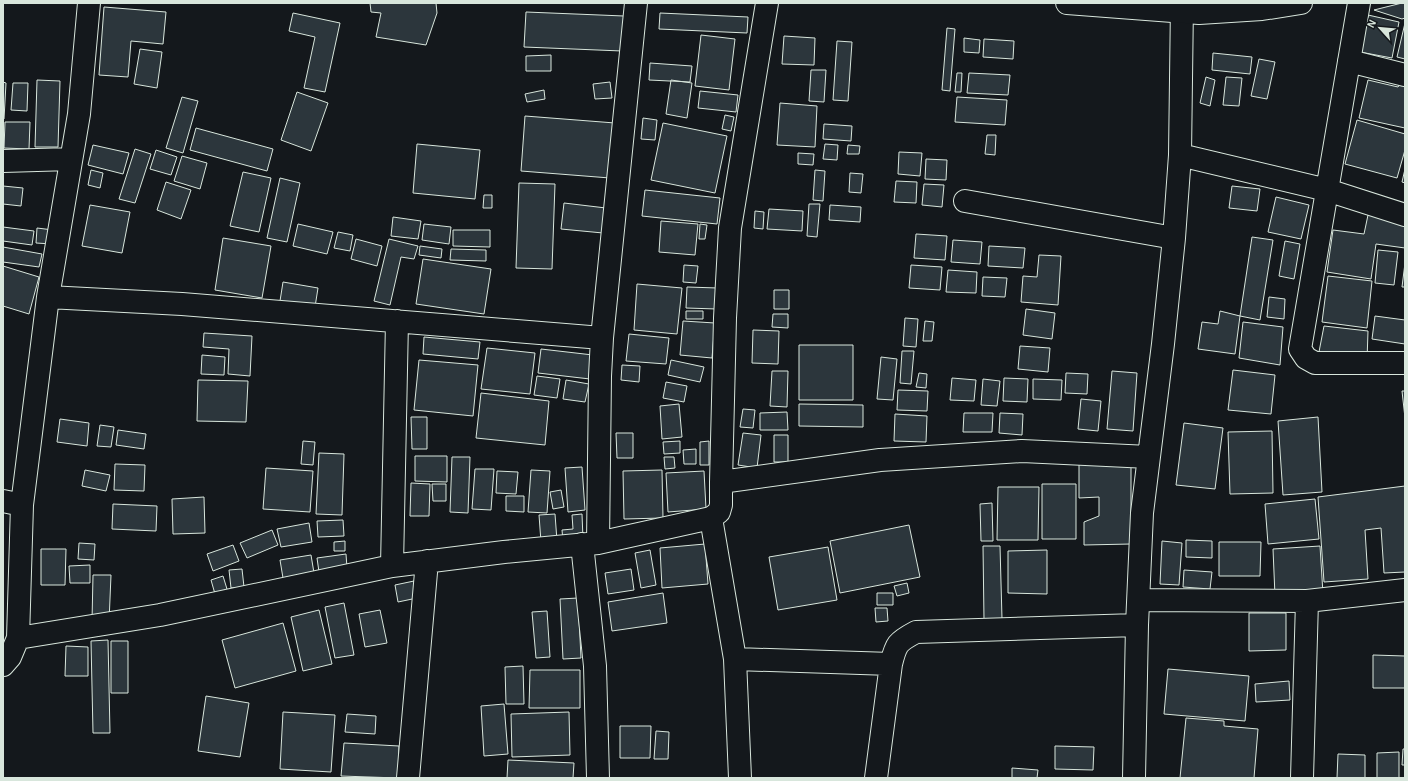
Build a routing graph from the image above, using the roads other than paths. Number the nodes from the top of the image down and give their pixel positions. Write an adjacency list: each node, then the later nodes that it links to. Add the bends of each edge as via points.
1 (89, 3): 11 (street, via 79,114)
2 (636, 3): 19 (street)
3 (767, 3): 22 (street, via 730,228 725,318)
4 (1067, 3): 7 (street)
5 (1301, 3): 7 (street, via 1262,9 1199,13)
6 (1359, 3): 8 (street)
7 (1182, 8): 10 (street)
8 (1350, 61): 9 (street); 13 (street)
9 (1405, 75)
10 (1180, 155): 13 (street); 16 (street)
11 (71, 158): 12 (street); 17 (street)
12 (3, 161)
13 (1327, 190): 15 (street); 20 (street, via 1300,350 1306,358 1315,363)
14 (965, 202): 16 (street)
15 (1405, 215)
16 (1174, 238): 21 (street)
17 (48, 297): 18 (street, via 182,304); 23 (street)
18 (397, 321): 19 (street); 27 (street)
19 (602, 338): 25 (street)
20 (1405, 363)
21 (1149, 457): 22 (street, via 1022,452 896,459); 29 (street, via 1142,513)
22 (722, 482): 24 (street, via 719,512)
23 (13, 503): 32 (street)
24 (711, 518): 25 (street); 33 (street)
25 (590, 543): 26 (street); 37 (street)
26 (426, 561): 27 (street); 36 (street)
27 (392, 566): 32 (street, via 160,614)
28 (1405, 590): 30 (street)
29 (1139, 600): 30 (street); 31 (street)
30 (1307, 601): 41 (street)
31 (1137, 625): 34 (street, via 916,632 903,638 895,648); 40 (street)
32 (18, 638): 35 (street, via 10,657)
33 (735, 659): 34 (street); 38 (street)
34 (891, 664): 39 (street)
35 (3, 665)
36 (408, 778)
37 (598, 778)
38 (740, 778)
39 (876, 778)
40 (1134, 778)
41 (1302, 778)

